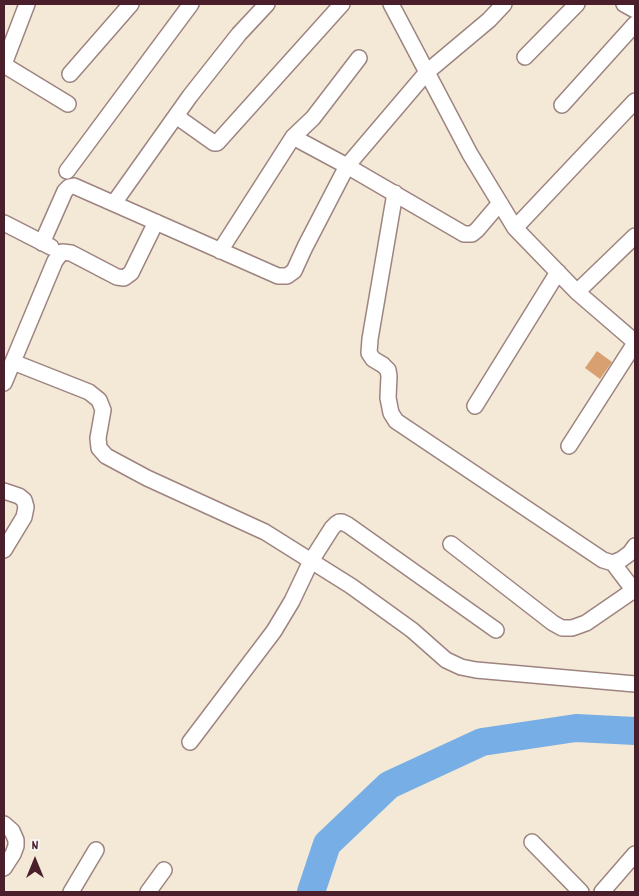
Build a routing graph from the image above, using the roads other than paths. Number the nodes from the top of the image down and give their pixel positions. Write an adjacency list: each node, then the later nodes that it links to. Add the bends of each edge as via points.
1 (27, 4): 14 (street)
2 (131, 4): 16 (street)
3 (191, 4): 23 (street)
4 (267, 4): 20 (street, via 239,34)
5 (342, 4): 20 (street, via 217,144)
6 (391, 4): 15 (street)
7 (504, 4): 15 (street)
8 (577, 4): 12 (street)
9 (624, 4): 10 (street)
10 (635, 10)
11 (635, 24): 19 (street)
12 (524, 57)
13 (359, 58): 21 (street, via 313,118)
14 (4, 65): 18 (street)
15 (427, 72): 22 (street); 26 (street)
16 (70, 74)
17 (635, 101): 29 (street)
18 (68, 104)
19 (562, 105)
20 (176, 116): 25 (street)
21 (292, 137): 22 (street); 32 (street)
22 (347, 166): 24 (street); 32 (street, via 294,271 287,276 278,276)
23 (67, 171)
24 (395, 194): 26 (street, via 464,234 477,230); 46 (street, via 369,353 388,370 391,413 396,421 418,437 603,560)
25 (114, 203): 27 (street); 31 (street, via 78,187 70,187 65,191)
26 (500, 203): 29 (street)
27 (156, 222): 32 (street); 33 (street, via 131,273 124,278)
28 (4, 223): 31 (street)
29 (515, 228): 34 (street)
30 (635, 236): 35 (street)
31 (42, 243): 33 (street)
32 (220, 251)
33 (62, 252): 37 (street, via 55,261)
34 (558, 272): 35 (street); 39 (street)
35 (577, 292): 36 (street)
36 (635, 342): 40 (street)
37 (13, 362): 38 (street); 45 (street, via 89,392 99,400 103,410 99,448 106,456 265,532)
38 (4, 383)
39 (475, 406)
40 (569, 446)
41 (4, 491): 44 (street, via 19,496 26,507 24,517)
42 (451, 544): 47 (street, via 562,628 586,623)
43 (635, 546): 46 (street)
44 (4, 550)
45 (311, 561): 48 (street, via 336,524 342,522); 49 (street, via 412,630 446,660 461,667); 50 (street, via 274,631)
46 (614, 563): 47 (street)
47 (634, 591)
48 (496, 630)
49 (635, 684)
50 (190, 742)
51 (4, 824): 55 (street, via 16,840 13,854)
52 (532, 842): 59 (street)
53 (96, 850): 57 (street)
54 (635, 854): 60 (street)
55 (4, 868)
56 (164, 870): 58 (street)
57 (71, 892)
58 (148, 892)
59 (581, 892)
60 (602, 892)

